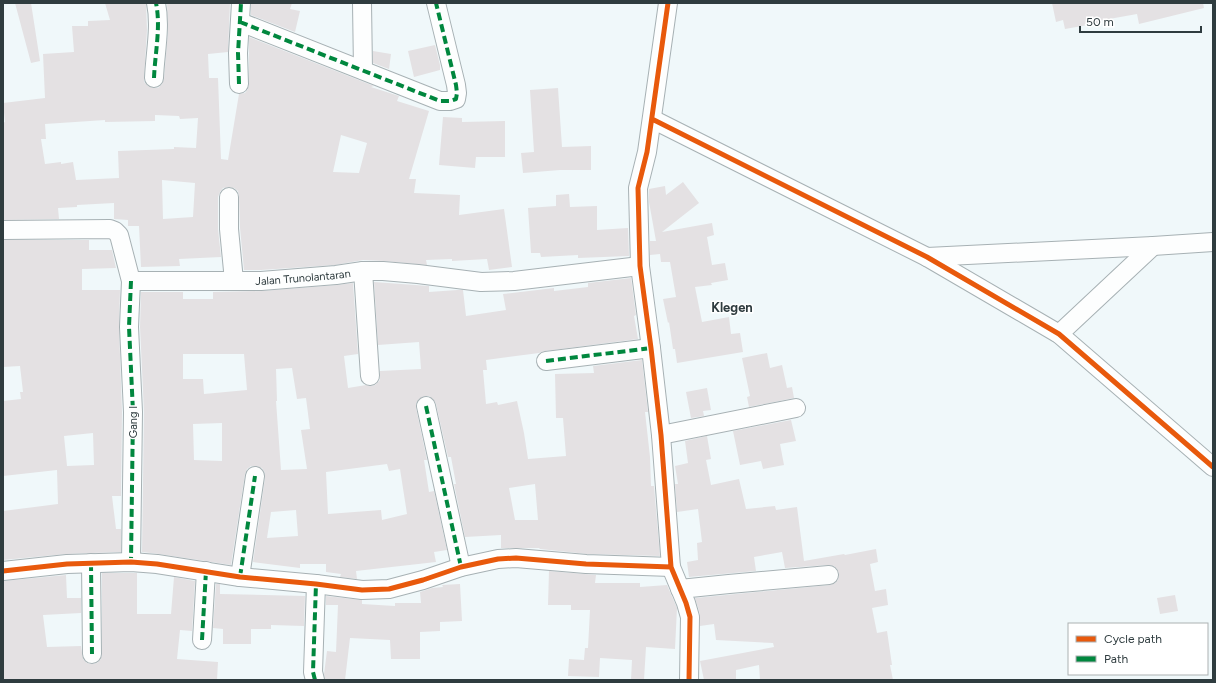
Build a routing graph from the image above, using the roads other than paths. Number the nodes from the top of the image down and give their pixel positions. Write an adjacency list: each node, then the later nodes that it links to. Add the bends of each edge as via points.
1 (156, 3): 8 (street, via 158,34)
2 (241, 3): 6 (street)
3 (362, 3): 7 (street)
4 (436, 3): 7 (street, via 456,85 456,99 450,102 440,101)
5 (668, 3): 10 (street)
6 (240, 22): 7 (street); 9 (street)
7 (363, 70)
8 (154, 78)
9 (239, 84)
10 (652, 119): 15 (street); 16 (street, via 638,188)
11 (229, 197): 19 (street)
12 (3, 230): 18 (street, via 110,229 119,235)
13 (1213, 242): 14 (street)
14 (1153, 246): 15 (street); 20 (street)
15 (927, 257): 20 (street)
16 (640, 266): 17 (street, Jalan Trunolantaran, via 514,281 481,282 418,274); 21 (street)
17 (363, 271): 19 (street, Jalan Trunolantaran, via 261,281); 23 (street)
18 (131, 281): 19 (street, Jalan Trunolantaran); 29 (street, Gang I)
19 (234, 281)
20 (1059, 334): 27 (street)
21 (651, 348): 22 (street); 26 (street)
22 (546, 361)
23 (370, 376)
24 (426, 406): 31 (street)
25 (796, 408): 26 (street)
26 (661, 435): 32 (street)
27 (1213, 467)
28 (255, 476): 36 (street)
29 (131, 562): 30 (street); 34 (street)
30 (91, 563): 33 (street); 40 (street)
31 (461, 567): 32 (street, via 516,558); 37 (street, via 389,589 362,590)
32 (671, 568): 38 (street)
33 (3, 571)
34 (206, 571): 36 (street); 39 (street)
35 (828, 575): 38 (street)
36 (240, 577): 37 (street)
37 (316, 584): 41 (street, via 313,672)
38 (680, 590): 42 (street, via 690,617)
39 (202, 640)
40 (92, 654)
41 (315, 680)
42 (689, 680)

